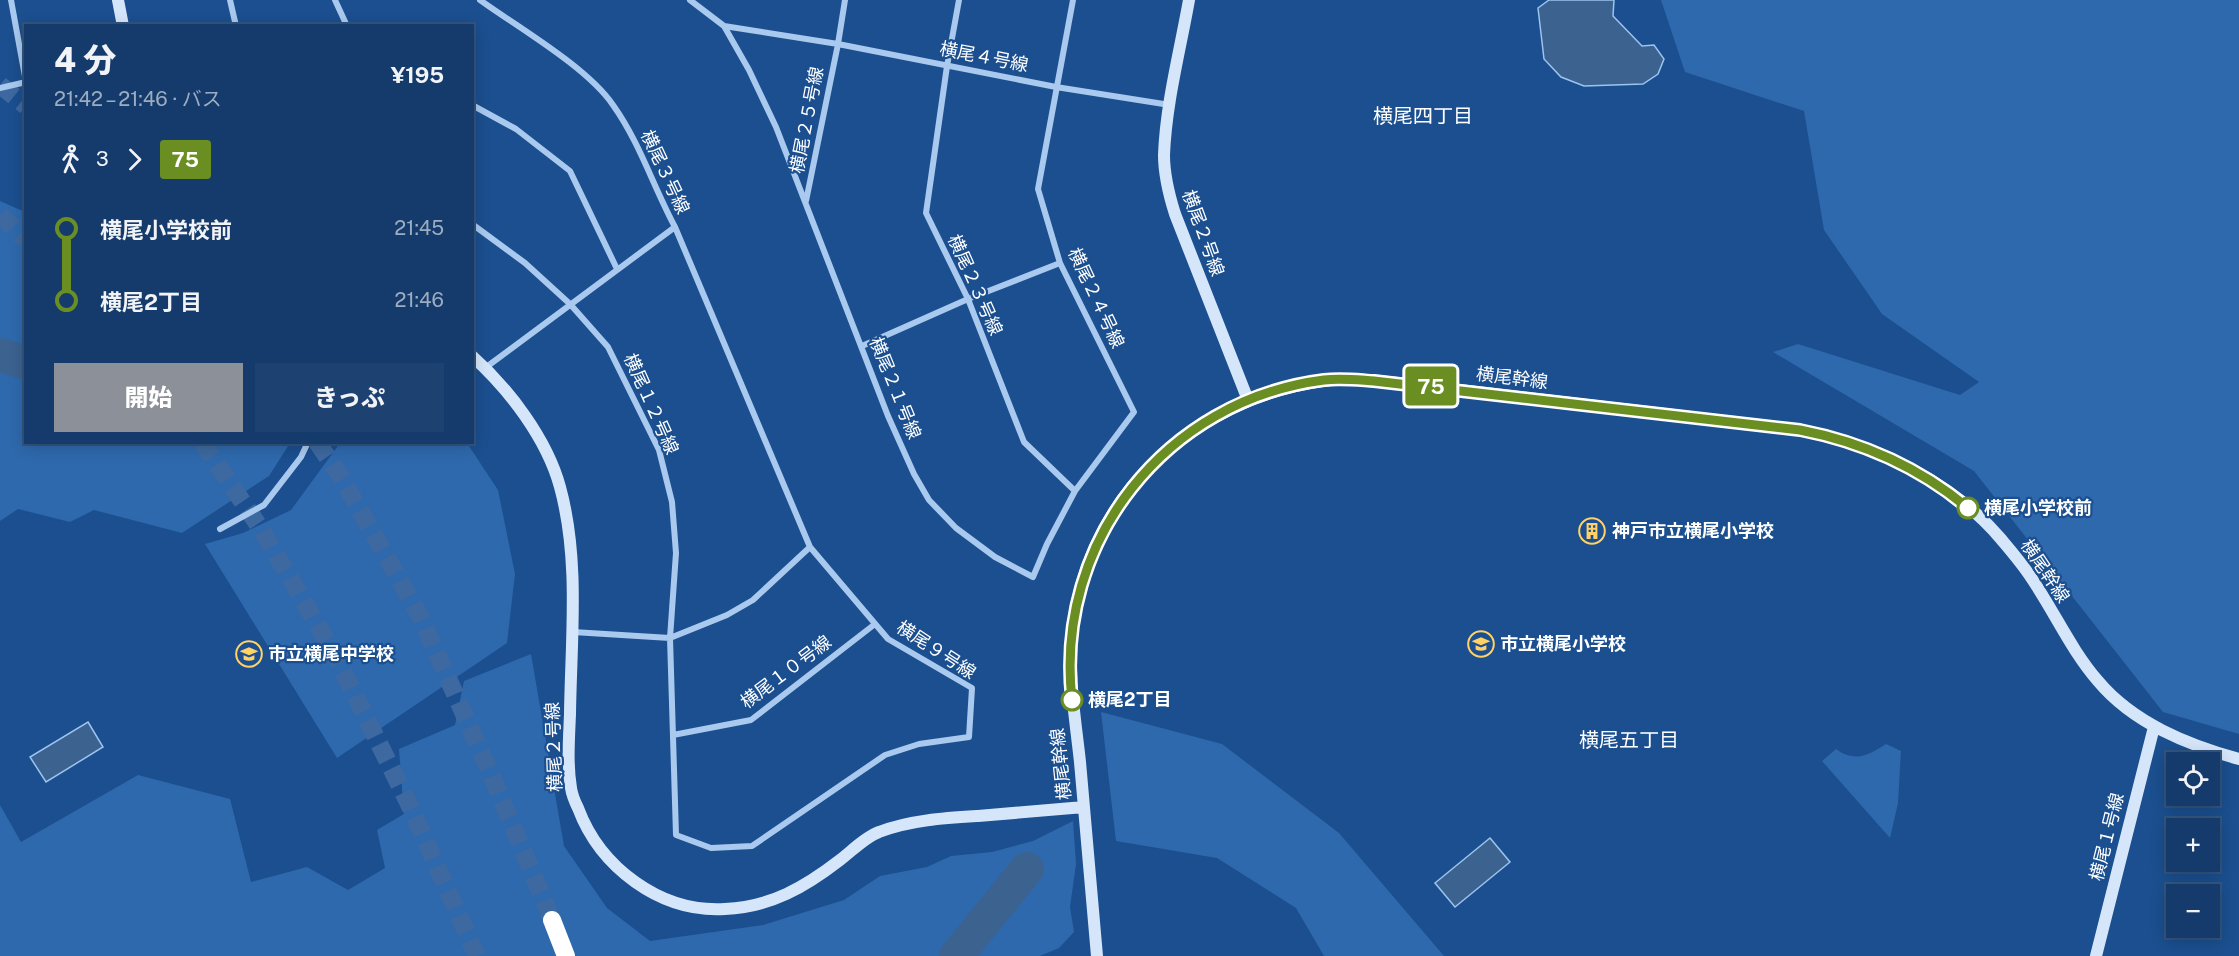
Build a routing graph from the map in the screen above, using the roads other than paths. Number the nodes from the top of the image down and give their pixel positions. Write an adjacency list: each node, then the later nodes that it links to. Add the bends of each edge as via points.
1 (10, 0): 17 (street)
2 (118, 0): 11 (street)
3 (230, 0): 12 (street)
4 (335, 0): 13 (street)
5 (480, 0): 25 (street, 横尾３号線, via 561,57 605,94 636,141)
6 (690, 0): 14 (street, 横尾２１号線)
7 (845, 0): 15 (street)
8 (959, 0): 16 (street, 横尾２３号線)
9 (1073, 0): 19 (street, 横尾２４号線)
10 (1189, 0): 21 (street, 横尾２号線)
11 (123, 24)
12 (236, 24)
13 (345, 24)
14 (724, 26): 15 (street, 横尾４号線); 23 (street, 横尾２１号線, via 776,127)
15 (838, 44): 16 (street, 横尾４号線); 23 (street, 横尾２５号線)
16 (947, 66): 19 (street, 横尾４号線); 28 (street, 横尾２３号線, via 926,213)
17 (24, 72)
18 (24, 82): 20 (street)
19 (1056, 87): 21 (street, 横尾４号線); 26 (street, 横尾２４号線, via 1038,189)
20 (0, 88)
21 (1170, 105): 33 (street, 横尾２号線, via 1164,157 1167,189)
22 (474, 106): 27 (street, via 516,129 570,171)
23 (805, 203): 30 (street, 横尾２１号線)
24 (474, 225): 29 (street, 横尾１２号線, via 525,263)
25 (675, 227): 27 (street, 横尾３号線); 38 (street, 横尾９号線)
26 (1060, 263): 28 (street); 34 (street, 横尾２４号線)
27 (617, 269): 29 (street, 横尾３号線)
28 (968, 299): 30 (street); 36 (street, 横尾２３号線, via 1024,442)
29 (570, 304): 32 (street, 横尾３号線); 41 (street, 横尾１２号線, via 608,347 659,450 672,502 676,553)
30 (861, 346): 36 (street, 横尾２１号線, via 888,416 928,500 956,528 995,557 1033,578)
31 (474, 358): 32 (street, 横尾２号線)
32 (485, 368): 40 (street, 横尾２号線, via 521,409 560,486 572,561)
33 (1248, 400): 42 (street, 横尾幹線, via 1324,380 1374,381 1800,430 1854,444 1913,470 1980,518 2034,580 2098,682); 45 (street, 横尾幹線, via 1184,436 1149,466 1095,546 1075,612 1070,680)
34 (1134, 412): 36 (street, 横尾２１号線)
35 (307, 444): 37 (street, via 264,505)
36 (1075, 491)
37 (220, 529)
38 (810, 547): 39 (street, 横尾９号線); 41 (street, via 753,600)
39 (875, 624): 43 (street, 横尾１０号線, via 751,720); 43 (street, 横尾９号線, via 888,639 972,688 969,737 919,744 885,755 752,846 711,848 676,836)
40 (571, 632): 41 (street); 45 (street, 横尾２号線, via 571,790 585,827 617,868 633,882 669,899 725,909 774,901 811,882 876,833 934,819)
41 (670, 638): 43 (street, 横尾９号線)
42 (2154, 727): 44 (street, 横尾幹線); 49 (street, 横尾１号線)
43 (673, 735)
44 (2239, 759)
45 (1084, 807): 48 (street, 横尾幹線)
46 (552, 920): 47 (highway)
47 (566, 956)
48 (1097, 956)
49 (2096, 956)

